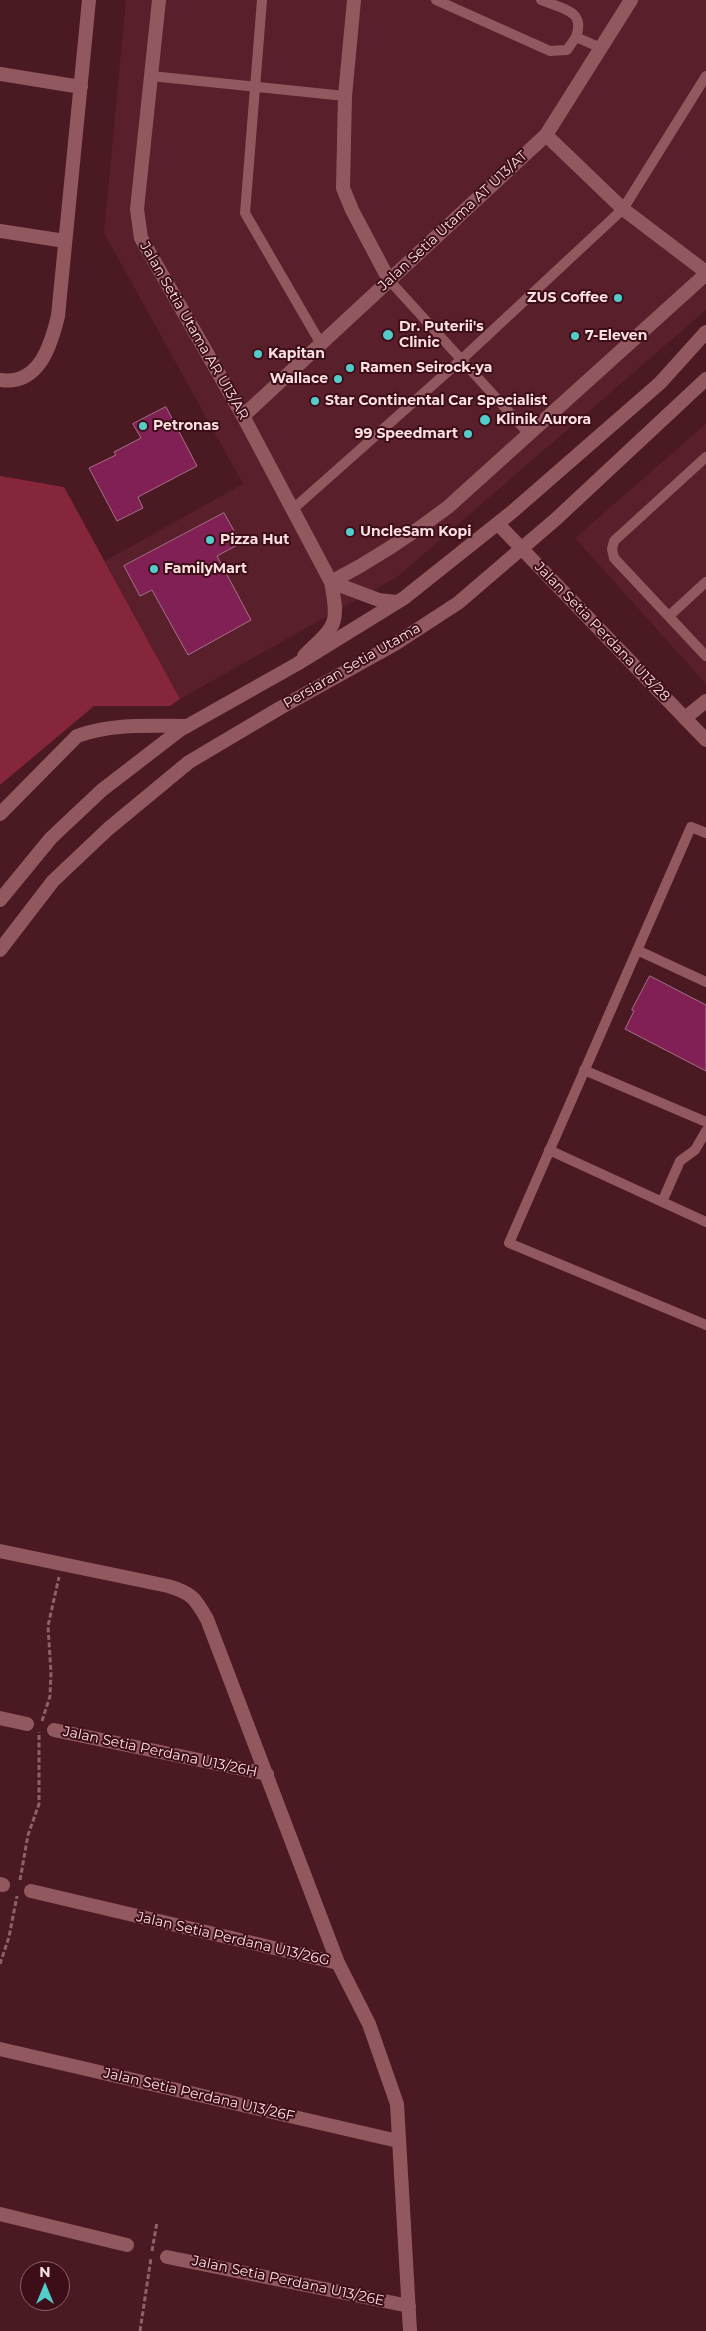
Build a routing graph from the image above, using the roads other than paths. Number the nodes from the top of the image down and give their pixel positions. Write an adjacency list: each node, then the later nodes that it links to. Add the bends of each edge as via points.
1 (89, 0): 13 (street)
2 (159, 0): 11 (street, Jalan Setia Utama AR U13/AR)
3 (262, 0): 14 (lane)
4 (354, 0): 15 (street)
5 (436, 0): 8 (lane, via 550,51 567,50)
6 (631, 0): 9 (street, Jalan Setia Utama AT U13/AT)
7 (544, 1): 8 (lane, via 579,19)
8 (576, 37): 9 (lane)
9 (601, 48): 16 (street, Jalan Setia Utama AT U13/AT)
10 (0, 74): 13 (street)
11 (151, 76): 14 (lane); 27 (street, Jalan Setia Utama AR U13/AR, via 137,209 141,238)
12 (706, 76): 17 (lane)
13 (81, 87): 19 (street)
14 (255, 88): 15 (lane); 23 (lane, via 245,212)
15 (345, 96): 21 (street, via 343,188)
16 (546, 135): 17 (street); 21 (street, Jalan Setia Utama AT U13/AT)
17 (624, 209): 20 (street); 24 (lane)
18 (0, 231): 19 (street)
19 (65, 241): 26 (street, via 58,316 52,343 41,363 26,376)
20 (706, 273): 28 (street)
21 (390, 280): 23 (street, Jalan Setia Utama AT U13/AT); 24 (lane)
22 (706, 332): 31 (street, via 660,384)
23 (321, 344): 27 (street, Jalan Setia Utama AT U13/AT)
24 (462, 359): 28 (lane); 30 (lane)
25 (706, 379): 32 (street, Persiaran Setia Utama)
26 (4, 380)
27 (243, 416): 30 (street, Jalan Setia Utama AR U13/AR)
28 (528, 433): 33 (street, via 448,507 411,536)
29 (706, 457): 36 (lane, via 614,542 612,549 614,558)
30 (292, 508): 33 (street, Jalan Setia Utama AR U13/AR)
31 (498, 524): 32 (street, Jalan Setia Perdana U13/28); 35 (street)
32 (522, 548): 40 (street, Jalan Setia Perdana U13/28); 46 (street, Persiaran Setia Utama, via 458,603 395,644 190,762 108,829 53,881)
33 (331, 582): 35 (street, via 379,600); 38 (street, via 336,609 333,628)
34 (706, 582): 36 (lane)
35 (396, 602): 38 (street)
36 (668, 616): 37 (lane)
37 (706, 656)
38 (297, 664): 41 (street)
39 (706, 701): 40 (street)
40 (684, 718): 42 (street, Jalan Setia Perdana U13/28)
41 (187, 726): 43 (street, via 116,726 76,736); 45 (street, via 95,797 51,838)
42 (706, 740)
43 (0, 814)
44 (706, 833): 47 (lane, via 691,827)
45 (0, 900)
46 (0, 950)
47 (637, 950): 48 (lane); 49 (lane)
48 (706, 982)
49 (584, 1070): 50 (lane); 52 (lane)
50 (706, 1122)
51 (706, 1131): 53 (lane, via 695,1150 680,1161)
52 (549, 1150): 53 (lane); 55 (lane, via 508,1242)
53 (662, 1202): 54 (lane)
54 (706, 1222)
55 (706, 1325)
56 (0, 1551): 60 (street, via 168,1586 185,1591 196,1599 207,1619)
57 (0, 1718): 58 (street)
58 (26, 1724)
59 (54, 1730): 60 (street, Jalan Setia Perdana U13/26H)
60 (267, 1774): 62 (street)
61 (23, 1888): 62 (street, Jalan Setia Perdana U13/26G)
62 (338, 1963): 64 (street, Jalan Setia Perdana U13/26G, via 368,2024 397,2104)
63 (0, 2049): 64 (street, Jalan Setia Perdana U13/26F)
64 (398, 2141): 68 (street, Jalan Setia Perdana U13/26G)
65 (0, 2214): 66 (street)
66 (127, 2245)
67 (167, 2257): 68 (street, Jalan Setia Perdana U13/26E)
68 (409, 2306): 69 (street, Jalan Setia Perdana U13/26G)
69 (410, 2331)

